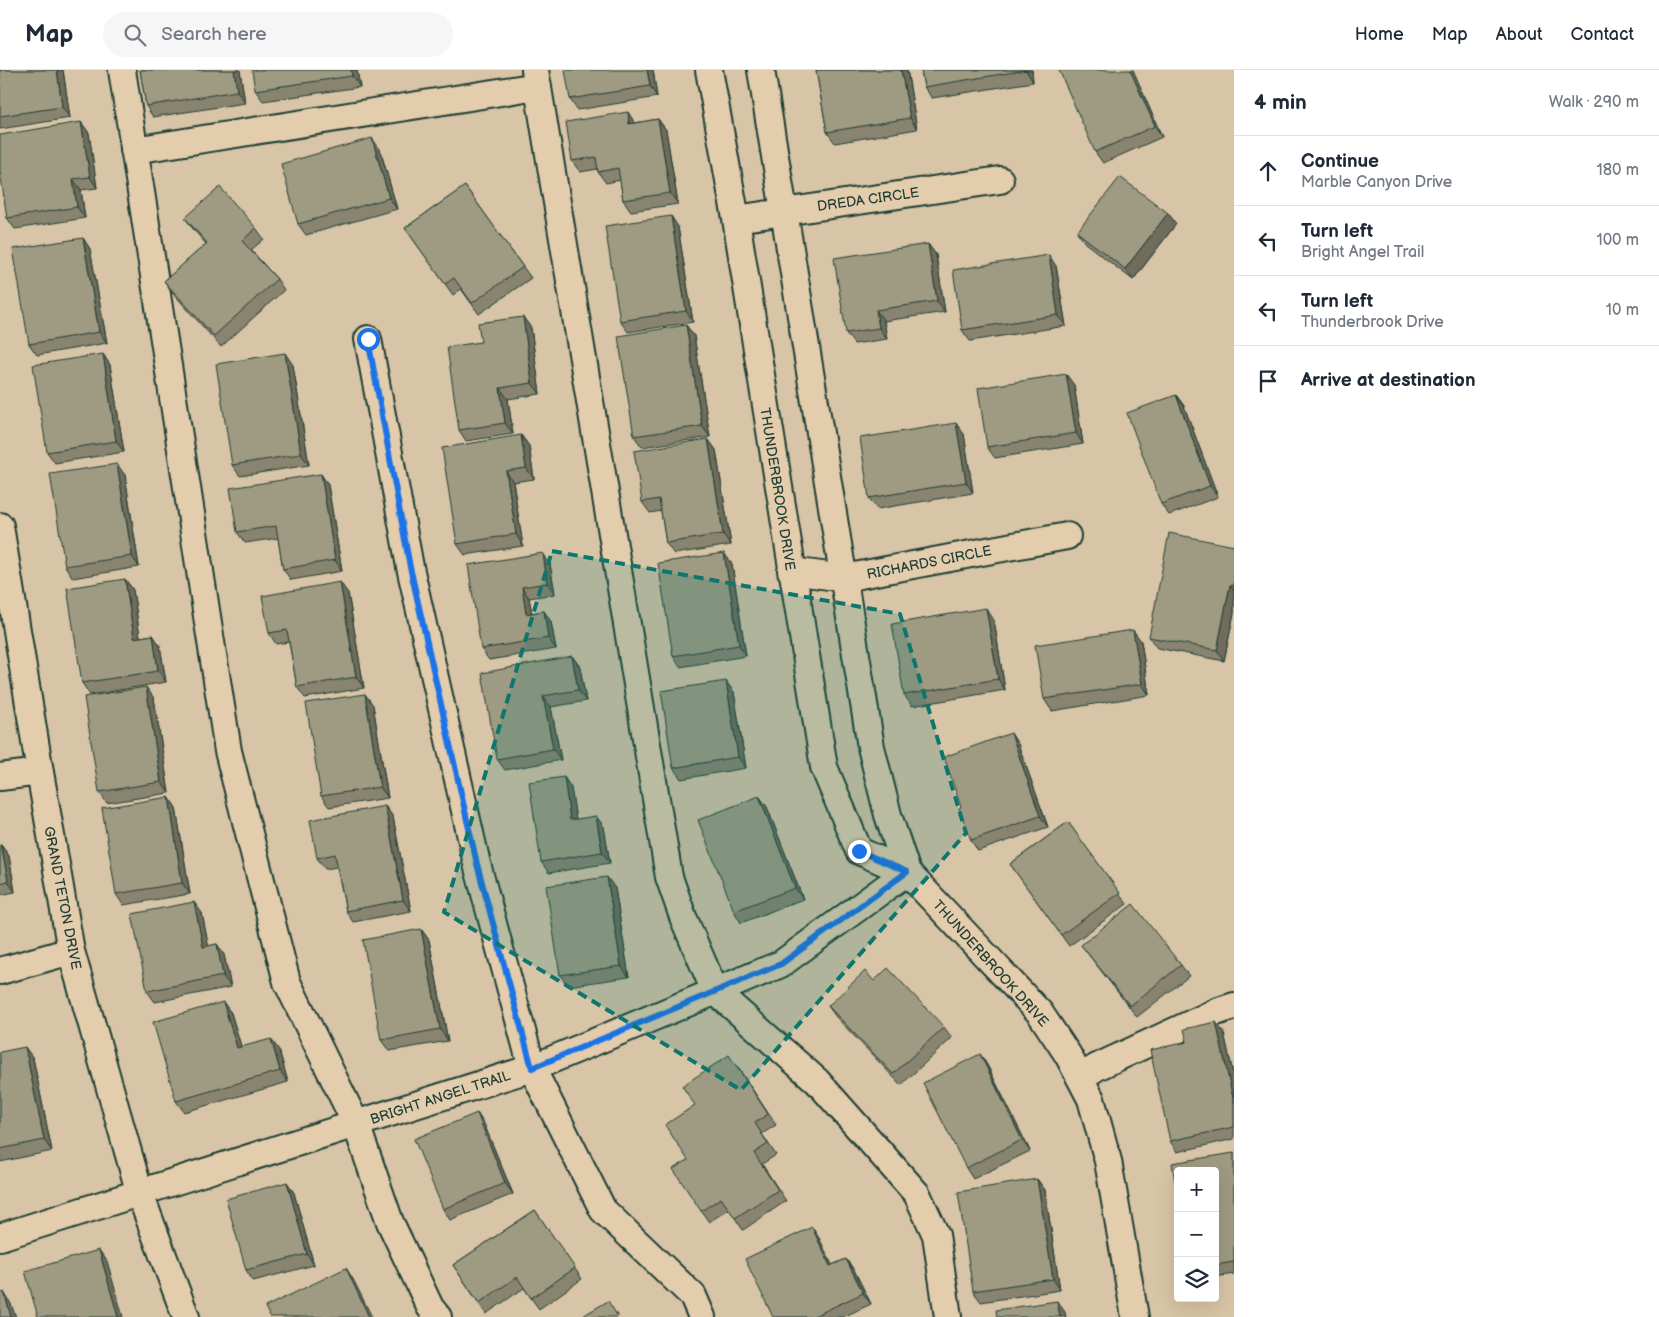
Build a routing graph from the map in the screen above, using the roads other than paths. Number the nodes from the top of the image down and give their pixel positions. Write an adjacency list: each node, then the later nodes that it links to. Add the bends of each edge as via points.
1 (122, 70): 5 (street)
2 (709, 70): 8 (street, THUNDERBROOK DRIVE)
3 (761, 70): 7 (street, THUNDERBROOK DRIVE)
4 (536, 78): 5 (street); 20 (street, via 670,877)
5 (134, 150): 24 (street, via 228,750 287,982)
6 (1000, 180): 7 (street, DREDA CIRCLE)
7 (785, 211): 8 (street, DREDA CIRCLE); 14 (street, THUNDERBROOK DRIVE)
8 (736, 219): 13 (street, THUNDERBROOK DRIVE)
9 (368, 339): 22 (street, via 412,577 477,864)
10 (0, 526): 12 (street, GRAND TETON DRIVE)
11 (1067, 536): 14 (street, RICHARDS CIRCLE)
12 (3, 567): 15 (street, GRAND TETON DRIVE)
13 (791, 571): 14 (street, RICHARDS CIRCLE); 17 (street, THUNDERBROOK DRIVE, via 824,766 859,851)
14 (844, 578): 17 (street, THUNDERBROOK DRIVE, via 871,747)
15 (40, 772): 16 (street); 18 (street, GRAND TETON DRIVE)
16 (0, 777)
17 (907, 872): 20 (street, BRIGHT ANGEL TRAIL, via 781,964); 23 (street, THUNDERBROOK DRIVE, via 1040,1013)
18 (71, 951): 19 (street); 25 (street, GRAND TETON DRIVE)
19 (0, 971)
20 (714, 991): 22 (street, BRIGHT ANGEL TRAIL); 30 (street, via 817,1081 917,1194 936,1234)
21 (1234, 1006): 23 (street, via 1106,1063)
22 (532, 1068): 24 (street, BRIGHT ANGEL TRAIL); 29 (street, via 603,1210 693,1296)
23 (1080, 1078): 31 (street, THUNDERBROOK DRIVE, via 1091,1099 1108,1161)
24 (356, 1124): 25 (street, BRIGHT ANGEL TRAIL); 28 (street, via 390,1222 430,1307)
25 (140, 1194): 26 (street, BRIGHT ANGEL TRAIL); 27 (street, GRAND TETON DRIVE)
26 (0, 1237)
27 (186, 1317)
28 (438, 1317)
29 (702, 1317)
30 (948, 1317)
31 (1134, 1317)

